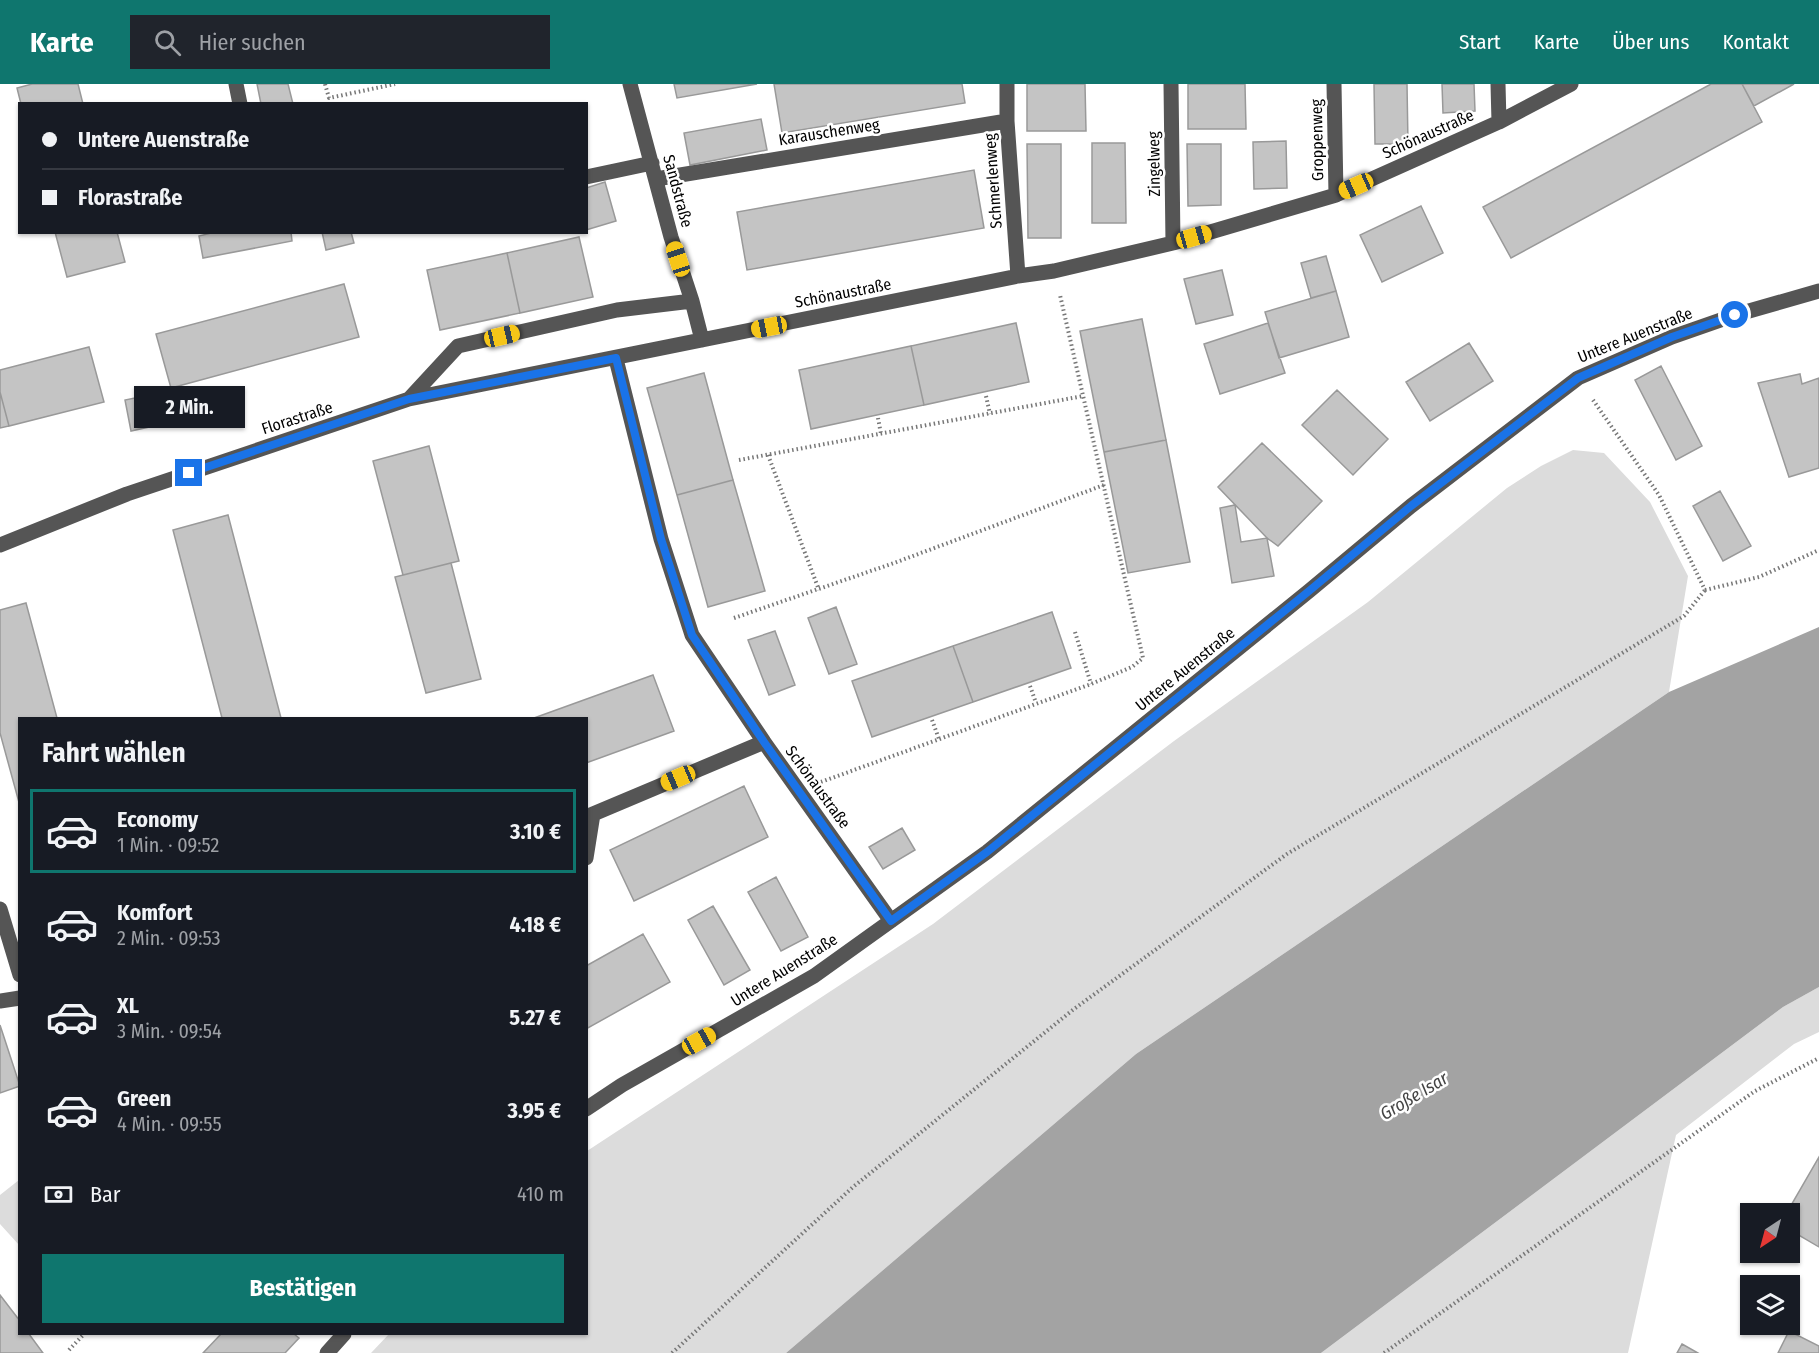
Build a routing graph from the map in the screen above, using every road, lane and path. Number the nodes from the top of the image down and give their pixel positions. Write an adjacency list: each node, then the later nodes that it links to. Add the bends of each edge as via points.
1 (236, 84): 10 (street)
2 (325, 84): 3 (path, via 329,98)
3 (395, 84)
4 (630, 84): 13 (street, Sandstraße)
5 (1007, 84): 11 (street, Schmerlenweg)
6 (1172, 84): 17 (street, Zingelweg)
7 (1334, 84): 16 (street, Groppenweg)
8 (1498, 84): 12 (street)
9 (1571, 84): 12 (street, Schönaustraße)
10 (240, 102)
11 (1007, 121): 15 (street, Karauschenweg); 19 (street, Schmerlenweg)
12 (1499, 122): 16 (street, Schönaustraße)
13 (652, 163): 14 (street); 15 (street, Sandstraße)
14 (588, 177)
15 (656, 179): 21 (street, Sandstraße)
16 (1336, 195): 17 (street, Schönaustraße)
17 (1173, 243): 18 (street, Schönaustraße)
18 (1054, 271): 19 (street, Schönaustraße); 26 (path)
19 (1018, 276): 22 (street, Schönaustraße)
20 (1819, 291): 24 (street, Untere Auenstraße, via 1672,337)
21 (692, 301): 22 (street, Sandstraße); 27 (street, via 616,310 458,346)
22 (702, 340): 23 (street, Schönaustraße)
23 (616, 358): 27 (street, Florastraße); 45 (street, Schönaustraße, via 661,539 692,635)
24 (1578, 378): 37 (path, via 1659,495); 50 (street, Untere Auenstraße, via 1411,506 996,844)
25 (986, 396): 28 (path)
26 (1083, 396): 28 (path); 33 (path)
27 (409, 399): 34 (street, Florastraße, via 127,494)
28 (990, 414): 30 (path)
29 (878, 418): 30 (path)
30 (881, 434): 31 (path)
31 (768, 454): 32 (path); 36 (path)
32 (740, 460)
33 (1104, 485): 36 (path); 40 (path, via 1143,658 1132,667)
34 (0, 545)
35 (1819, 550): 37 (path, via 1759,577)
36 (819, 590): 38 (path)
37 (1705, 590): 60 (path, via 1684,616 1287,854 1074,1009 853,1186)
38 (734, 618)
39 (1075, 632): 40 (path)
40 (1090, 684): 42 (path)
41 (1030, 686): 42 (path)
42 (1036, 703): 44 (path)
43 (932, 720): 44 (path)
44 (939, 739): 46 (path)
45 (764, 742): 46 (street, Schönaustraße); 47 (street)
46 (798, 790): 50 (street, Schönaustraße)
47 (590, 815): 48 (street)
48 (588, 836)
49 (0, 909): 51 (street)
50 (891, 921): 55 (street, Untere Auenstraße, via 814,976)
51 (18, 968)
52 (18, 998): 53 (street)
53 (0, 1001)
54 (1819, 1058): 61 (path, via 1755,1091)
55 (588, 1108)
56 (83, 1335): 58 (path)
57 (343, 1335): 59 (street)
58 (69, 1350)
59 (327, 1353)
60 (672, 1353)
61 (1384, 1353)

